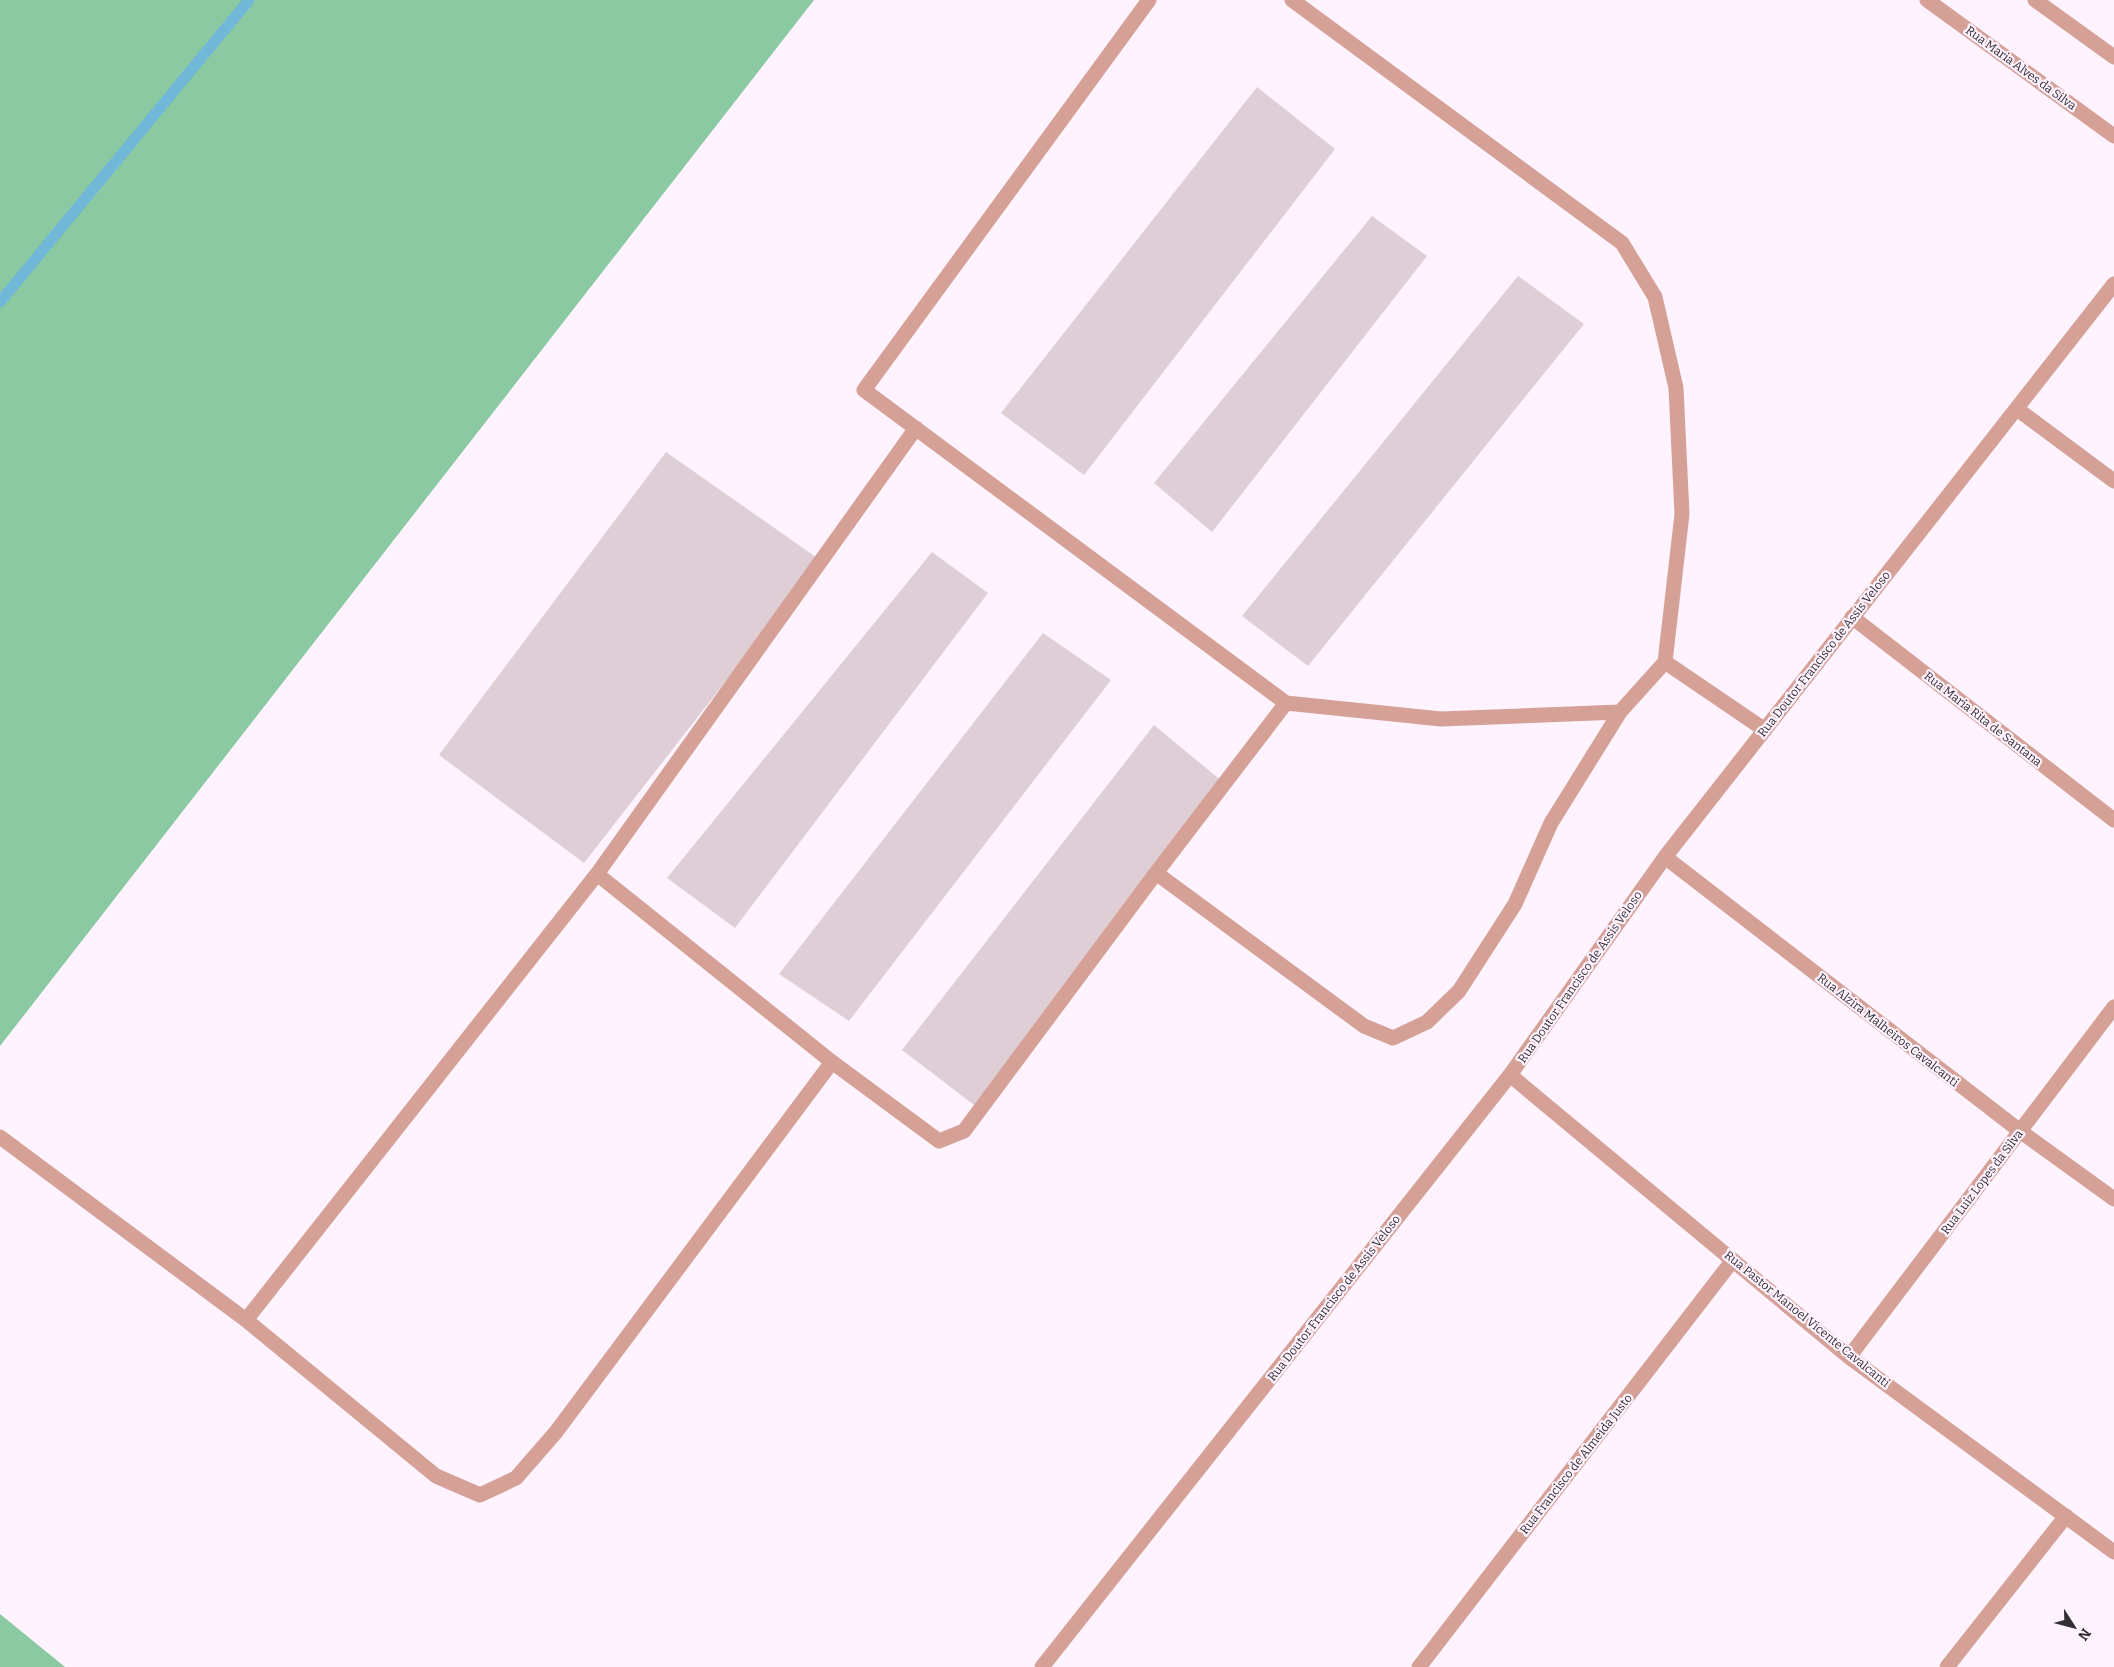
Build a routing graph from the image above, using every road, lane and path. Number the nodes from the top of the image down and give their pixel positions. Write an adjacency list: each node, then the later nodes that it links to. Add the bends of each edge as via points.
1 (1149, 0): 9 (street, via 864,390)
2 (1292, 0): 12 (street, via 1622,243 1655,297 1676,388 1682,514)
3 (1927, 0): 6 (street, Rua Maria Alves da Silva)
4 (2035, 0): 5 (street)
5 (2114, 57)
6 (2114, 136)
7 (2114, 284): 8 (street, Rua Doutor Francisco de Assis Veloso)
8 (2017, 409): 10 (street); 11 (street, Rua Doutor Francisco de Assis Veloso)
9 (916, 428): 13 (street); 19 (street)
10 (2114, 482)
11 (1852, 617): 15 (street, Rua Doutor Francisco de Assis Veloso); 16 (street, Rua Maria Rita de Santana)
12 (1665, 662): 14 (street); 15 (street)
13 (1286, 703): 14 (street, via 1441,719); 18 (street)
14 (1620, 712): 18 (street, via 1551,823 1515,904 1460,991 1427,1022 1393,1038 1364,1026)
15 (1765, 730): 17 (street, Rua Doutor Francisco de Assis Veloso)
16 (2114, 820)
17 (1665, 858): 22 (street, Rua Doutor Francisco de Assis Veloso); 23 (street, Rua Alzira Malheiros Cavalcanti)
18 (1156, 872): 21 (street, via 964,1131 939,1141)
19 (596, 874): 21 (street); 27 (street)
20 (2114, 1007): 23 (street, Rua Luiz Lopes da Silva)
21 (832, 1062): 27 (street, via 556,1432 516,1478 480,1495 436,1476)
22 (1510, 1075): 26 (street, Rua Pastor Manoel Vicente Cavalcanti); 31 (street, Rua Doutor Francisco de Assis Veloso)
23 (2020, 1131): 25 (street, Rua Alzira Malheiros Cavalcanti); 28 (street, Rua Luiz Lopes da Silva)
24 (0, 1137): 27 (street)
25 (2114, 1199)
26 (1733, 1260): 28 (street, Rua Pastor Manoel Vicente Cavalcanti); 32 (street, Rua Francisco de Almeida Justo)
27 (246, 1320)
28 (1849, 1356): 29 (street, Rua Pastor Manoel Vicente Cavalcanti)
29 (2066, 1516): 30 (street, Rua Pastor Manoel Vicente Cavalcanti); 33 (street)
30 (2114, 1552)
31 (1042, 1667)
32 (1419, 1667)
33 (1947, 1667)

